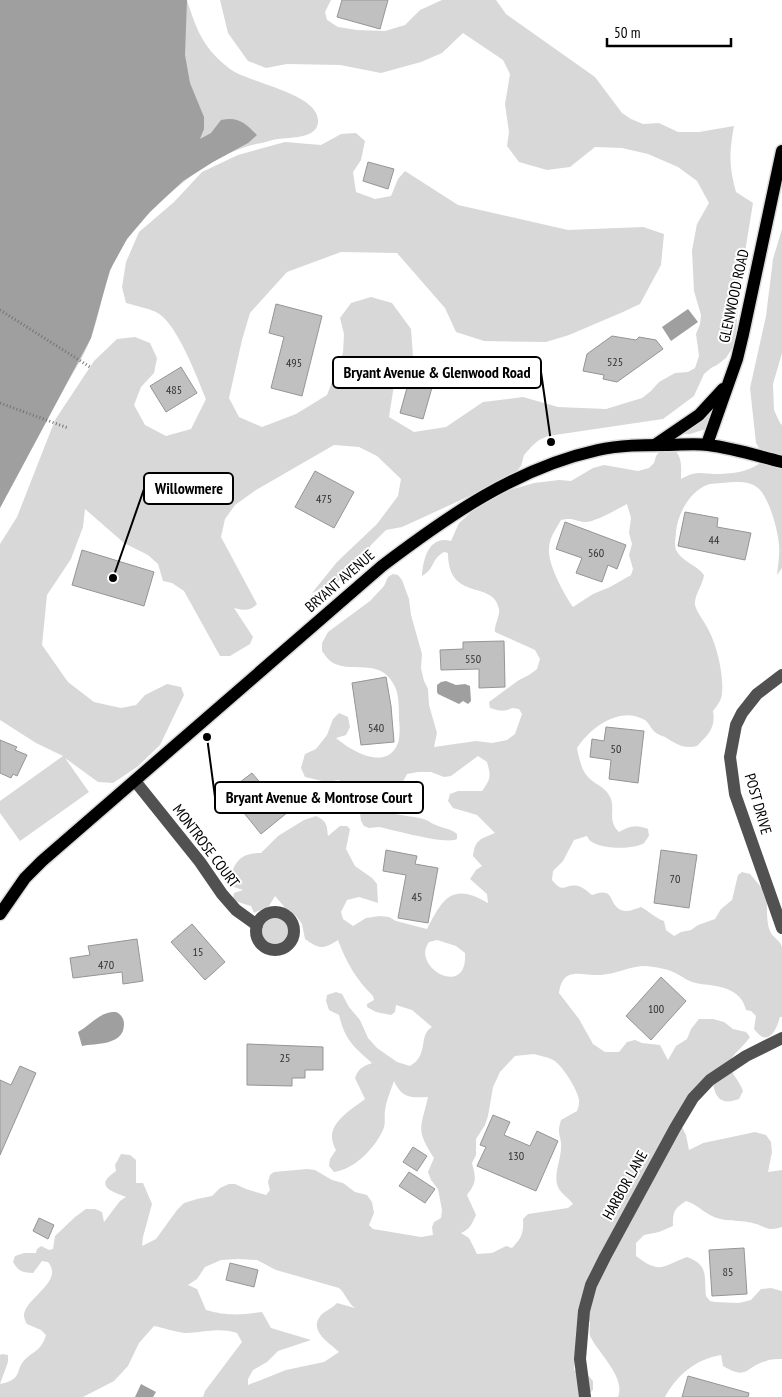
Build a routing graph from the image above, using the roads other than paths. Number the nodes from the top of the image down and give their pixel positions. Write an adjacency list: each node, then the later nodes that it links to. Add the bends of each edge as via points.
1 (782, 151): 2 (main road, GLENWOOD ROAD, via 743,334)
2 (728, 383): 3 (main road, GLENWOOD ROAD); 4 (main road, via 699,415)
3 (707, 444): 4 (main road, BRYANT AVENUE); 5 (main road, BRYANT AVENUE)
4 (655, 445): 7 (main road, BRYANT AVENUE, via 598,450 556,462 465,506 382,566)
5 (782, 462)
6 (782, 675): 10 (street, POST DRIVE, via 757,694 742,713 736,725 730,757 735,794)
7 (135, 781): 8 (main road, BRYANT AVENUE, via 25,878); 9 (street, MONTROSE COURT, via 222,894)
8 (0, 914)
9 (256, 926)
10 (782, 928)
11 (782, 1038): 12 (street, HARBOR LANE, via 746,1056 710,1080 674,1128 591,1285 584,1311 580,1359)
12 (585, 1397)

